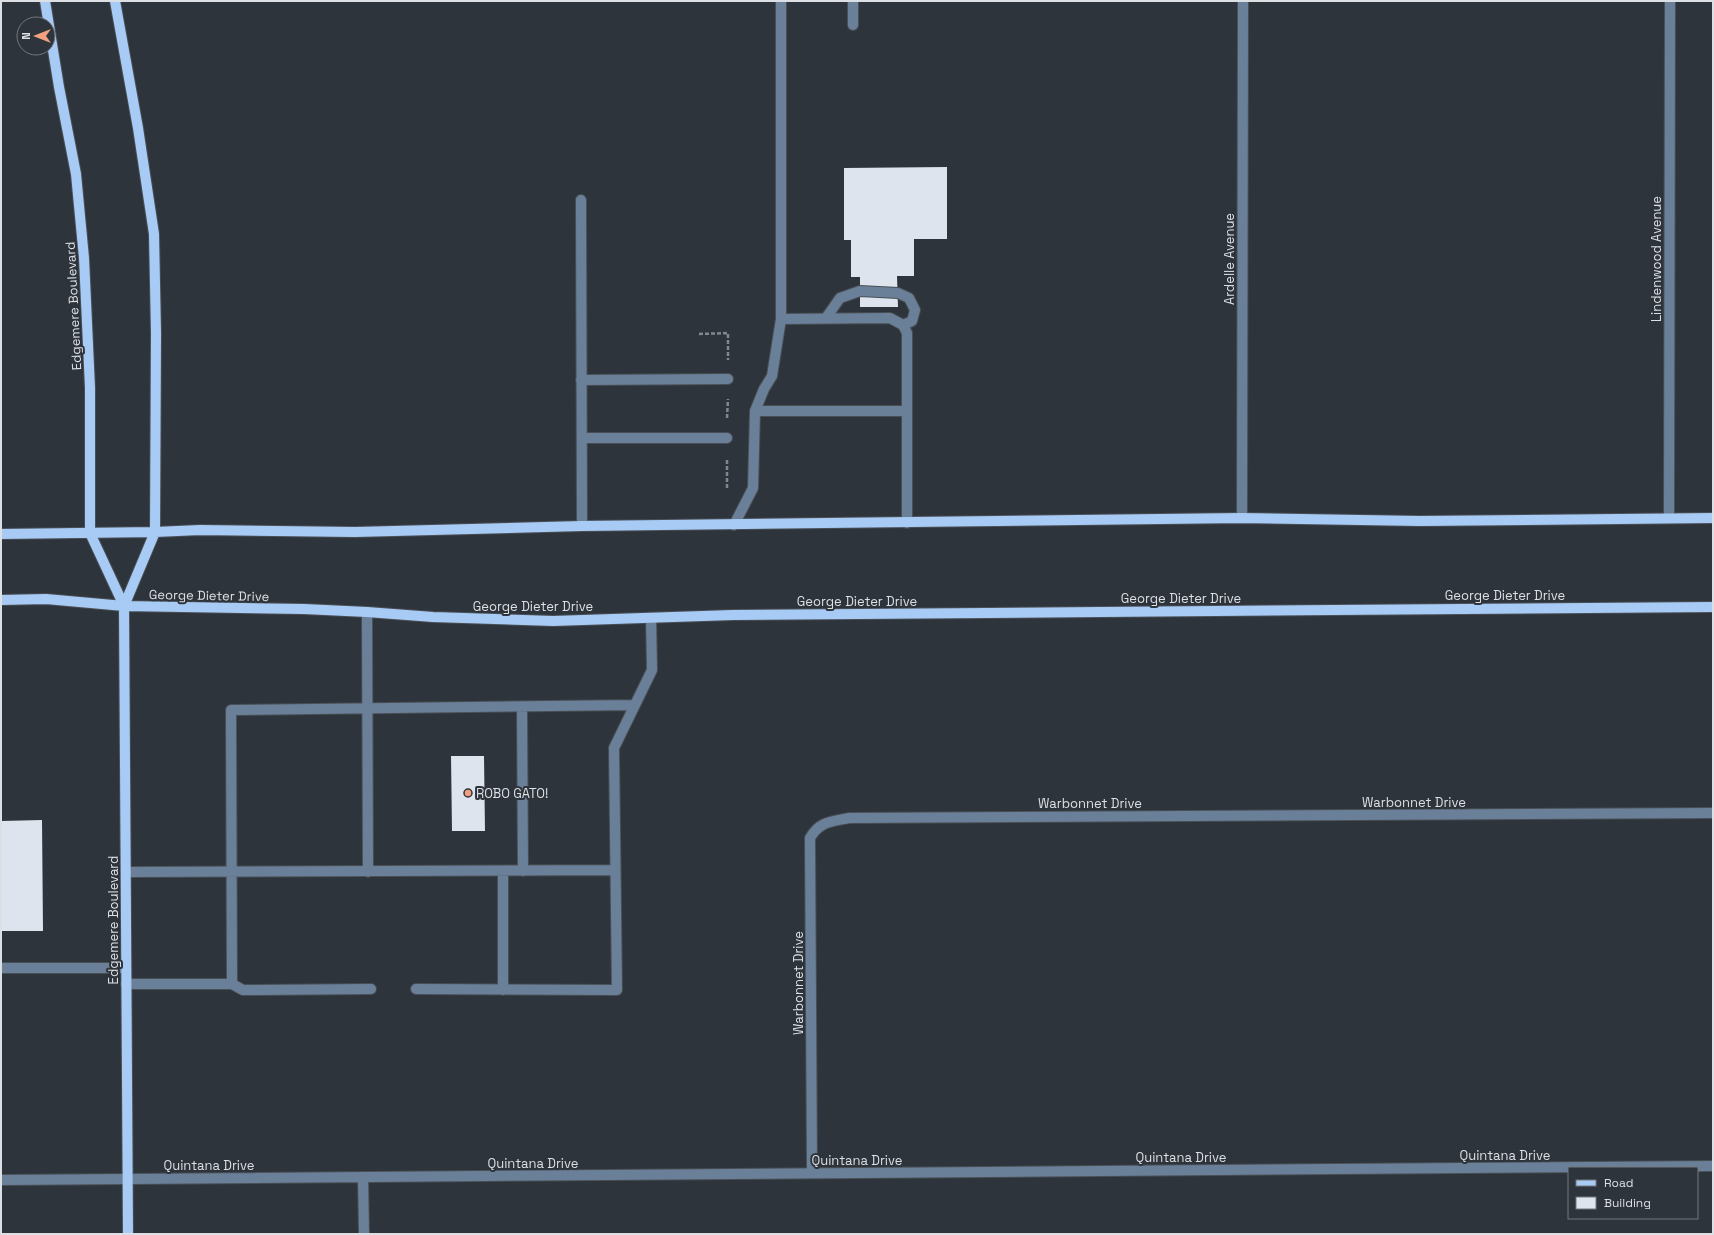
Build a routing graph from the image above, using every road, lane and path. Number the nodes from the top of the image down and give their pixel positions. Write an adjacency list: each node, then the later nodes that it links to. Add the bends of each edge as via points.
1 (45, 1): 25 (main road, Edgemere Boulevard, via 76,174 84,258 90,388)
2 (115, 1): 24 (main road, Edgemere Boulevard, via 154,234)
3 (781, 1): 10 (street)
4 (853, 1): 7 (street)
5 (1243, 1): 18 (street, Ardelle Avenue)
6 (1670, 1): 19 (street, Lindenwood Avenue)
7 (853, 25)
8 (581, 200): 13 (street)
9 (826, 318): 10 (street); 11 (street, via 890,318); 11 (street, via 840,298 860,291 898,293 909,298 915,310 912,321)
10 (781, 319): 14 (street, via 772,376)
11 (903, 325): 15 (street, via 907,334)
12 (728, 379): 13 (street)
13 (582, 380): 16 (street)
14 (755, 412): 15 (street); 22 (street, via 753,488)
15 (907, 412): 21 (street)
16 (582, 438): 17 (street); 23 (street)
17 (727, 438)
18 (1242, 518): 19 (main road, via 1420,521); 21 (main road)
19 (1669, 518): 20 (main road)
20 (1713, 518)
21 (907, 522): 22 (main road)
22 (734, 525): 23 (main road)
23 (582, 526): 24 (main road, via 355,532)
24 (155, 532): 25 (main road); 28 (main road, Edgemere Boulevard)
25 (90, 533): 26 (main road); 28 (main road, Edgemere Boulevard)
26 (1, 534)
27 (1, 600): 28 (main road, George Dieter Drive, via 46,599)
28 (124, 606): 30 (main road, George Dieter Drive); 39 (main road, Edgemere Boulevard)
29 (1713, 607): 31 (main road, George Dieter Drive, via 741,615)
30 (367, 612): 31 (main road, George Dieter Drive, via 553,621); 34 (street)
31 (651, 618): 32 (street, via 652,670)
32 (634, 705): 33 (street); 36 (street, via 614,748)
33 (522, 707): 34 (street); 38 (street)
34 (367, 708): 40 (street, via 231,710); 41 (street)
35 (1713, 813): 52 (street, Warbonnet Drive, via 849,818 824,823 810,838)
36 (614, 870): 38 (street); 48 (street, via 617,990)
37 (503, 871): 38 (street); 41 (street); 48 (street)
38 (523, 871)
39 (126, 872): 40 (street); 43 (main road, Edgemere Boulevard)
40 (232, 872): 41 (street); 45 (street)
41 (368, 872)
42 (1, 968): 43 (street)
43 (126, 968): 44 (main road, Edgemere Boulevard)
44 (126, 984): 45 (street); 54 (main road, Edgemere Boulevard)
45 (232, 984): 46 (street, via 243,990)
46 (371, 989)
47 (416, 989): 48 (street)
48 (503, 990)
49 (1713, 1166): 51 (street, Quintana Drive)
50 (1568, 1167): 52 (street, Quintana Drive)
51 (1584, 1167)
52 (812, 1173): 53 (street, Quintana Drive)
53 (363, 1177): 54 (street, Quintana Drive); 57 (street)
54 (128, 1179): 55 (street, Quintana Drive); 56 (main road, Edgemere Boulevard)
55 (1, 1180)
56 (128, 1234)
57 (364, 1234)

